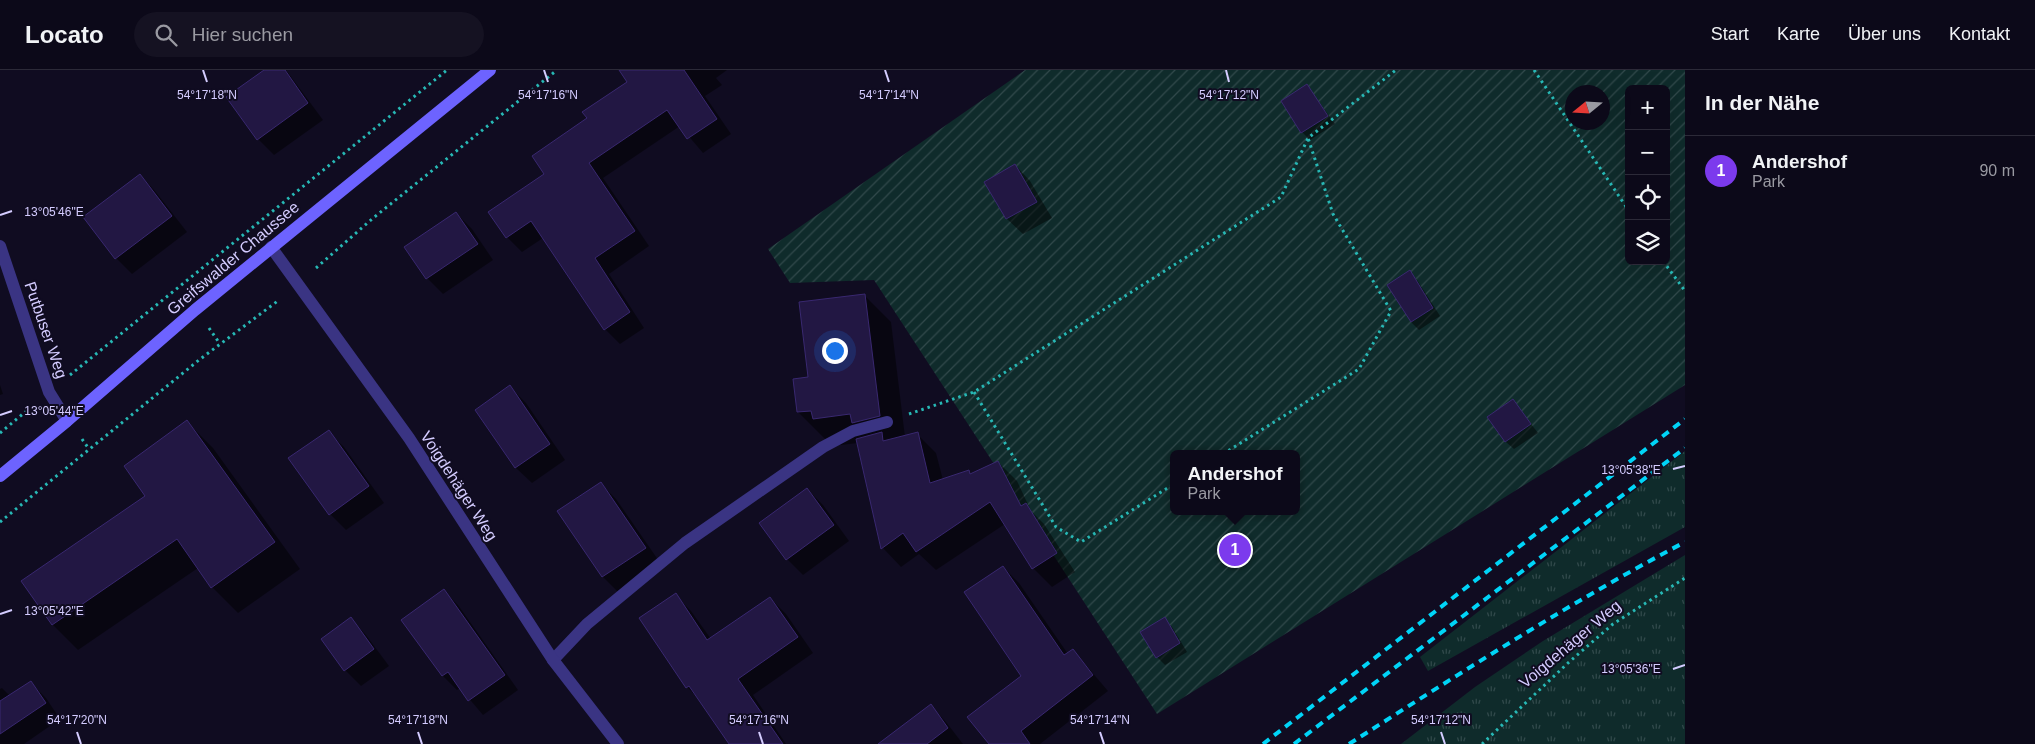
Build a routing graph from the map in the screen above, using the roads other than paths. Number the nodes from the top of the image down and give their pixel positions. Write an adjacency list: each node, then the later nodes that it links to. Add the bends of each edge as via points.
1 (490, 70): 3 (main road, Greifswalder Chaussee)
2 (0, 246): 4 (street, Putbuser Weg, via 49,392)
3 (271, 247): 4 (main road, Greifswalder Chaussee); 7 (street, Voigdehäger Weg, via 409,438)
4 (67, 421): 6 (main road, Greifswalder Chaussee)
5 (887, 422): 7 (street, via 854,431 823,446 684,543 587,624)
6 (0, 476)
7 (553, 660): 8 (street, Voigdehäger Weg)
8 (618, 744)

